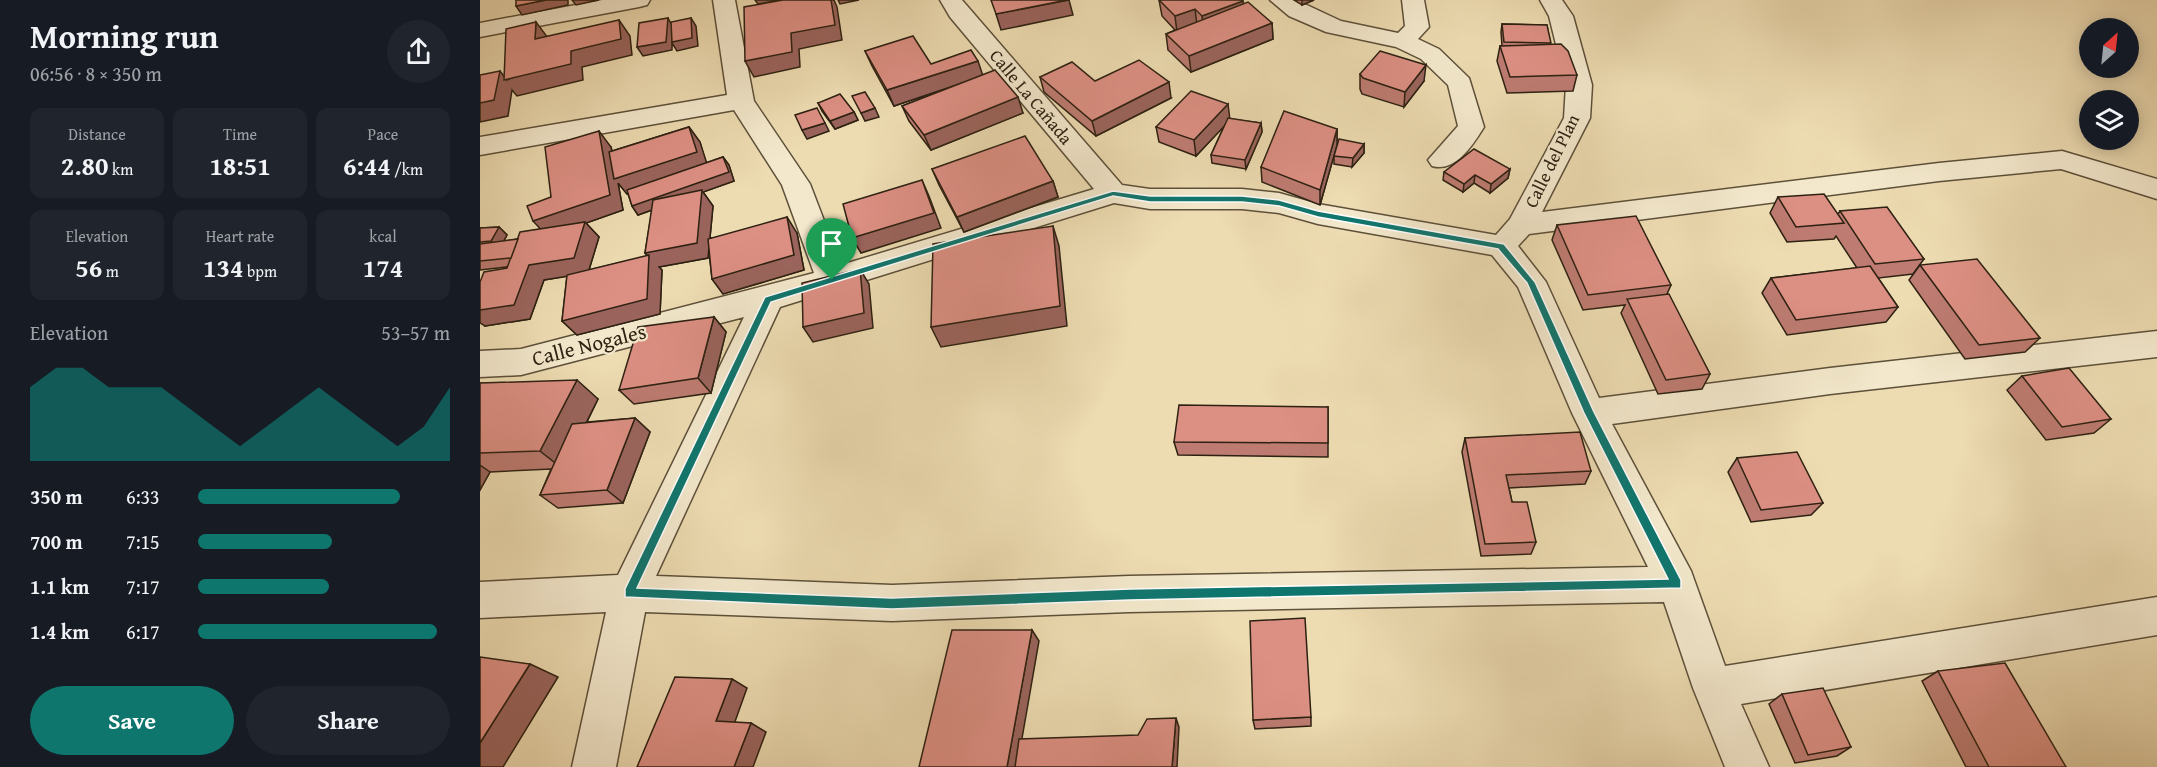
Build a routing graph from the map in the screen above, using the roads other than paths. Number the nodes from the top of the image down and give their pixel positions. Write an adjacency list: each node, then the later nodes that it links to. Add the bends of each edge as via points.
1 (639, 0): 7 (street)
2 (724, 0): 9 (street)
3 (951, 0): 13 (street, Calle La Cañada)
4 (1281, 0): 8 (street, via 1334,27)
5 (1413, 0): 8 (street, via 1417,27)
6 (1551, 0): 14 (street, Calle del Plan, via 1562,16 1580,85 1577,118)
7 (480, 30)
8 (1403, 41): 11 (street, via 1430,54 1460,83 1472,127)
9 (741, 101): 10 (street); 15 (street, via 795,184)
10 (480, 146)
11 (1442, 160)
12 (2157, 189): 14 (street, Calle Nogales, via 2062,160 1939,172)
13 (1113, 193): 14 (street, Calle Nogales, via 1150,199 1242,199 1279,203 1318,214); 15 (street, Calle Nogales)
14 (1511, 236): 19 (street)
15 (832, 280): 16 (street, Calle Nogales)
16 (768, 299): 18 (street, Calle Nogales, via 521,362); 21 (street)
17 (2157, 344): 19 (street)
18 (480, 364)
19 (1589, 413): 20 (street)
20 (1677, 584): 21 (street, via 892,603); 24 (street)
21 (629, 593): 22 (street); 25 (street)
22 (480, 600)
23 (2157, 616): 24 (street)
24 (1713, 688): 26 (street)
25 (594, 767)
26 (1746, 767)

